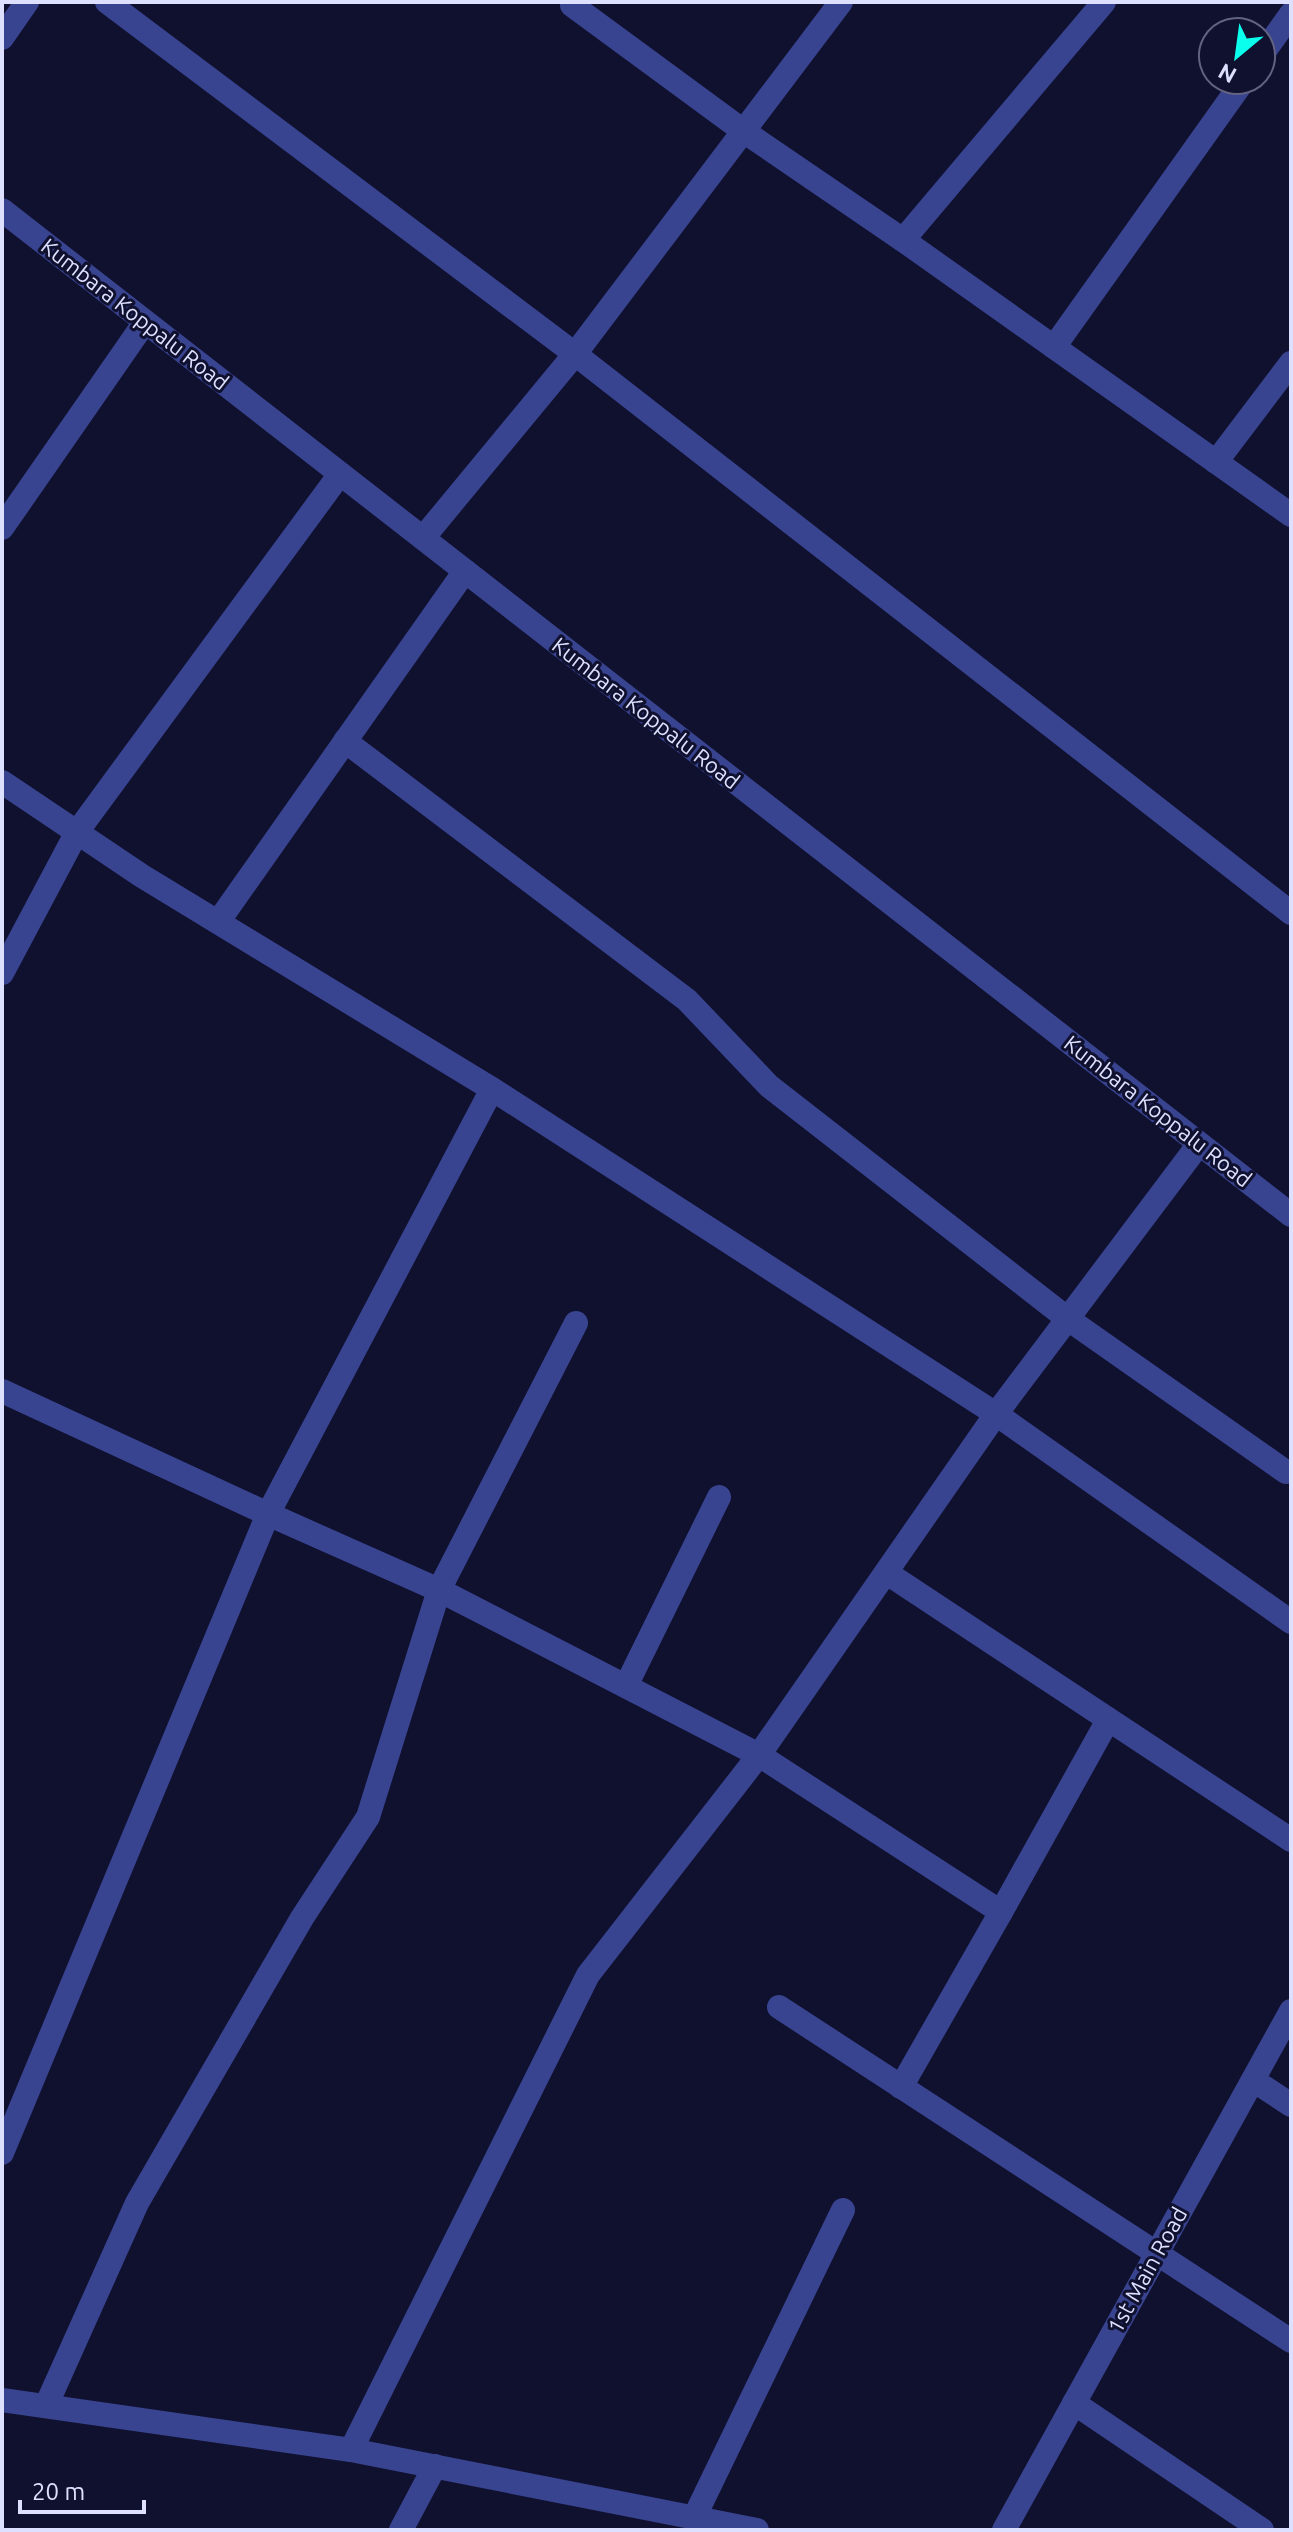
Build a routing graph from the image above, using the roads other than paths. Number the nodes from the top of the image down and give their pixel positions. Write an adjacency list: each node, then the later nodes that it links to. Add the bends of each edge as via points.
1 (27, 2): 8 (street)
2 (107, 2): 15 (street)
3 (572, 2): 10 (street)
4 (841, 2): 10 (street)
5 (1104, 2): 12 (street)
6 (1291, 14): 7 (street)
7 (1277, 34)
8 (2, 38)
9 (1233, 96): 14 (street)
10 (742, 130): 12 (street); 15 (street)
11 (2, 210): 13 (street, Kumbara Koppalu Road)
12 (903, 240): 14 (street)
13 (145, 322): 18 (street, Kumbara Koppalu Road); 20 (street)
14 (1054, 347): 17 (street)
15 (575, 354): 21 (street); 26 (street)
16 (1291, 363): 17 (street)
17 (1216, 462): 19 (street)
18 (340, 474): 21 (street, Kumbara Koppalu Road); 25 (street)
19 (1291, 515)
20 (2, 528)
21 (423, 538): 22 (street, Kumbara Koppalu Road)
22 (465, 571): 23 (street); 30 (street, Kumbara Koppalu Road)
23 (345, 741): 27 (street); 32 (street, via 687,1000 769,1086)
24 (2, 782): 25 (street)
25 (77, 832): 27 (street); 28 (street)
26 (1291, 913)
27 (218, 922): 29 (street)
28 (2, 973)
29 (492, 1089): 35 (street); 38 (street)
30 (1199, 1144): 31 (street, Kumbara Koppalu Road); 32 (street)
31 (1291, 1215)
32 (1068, 1319): 35 (street); 36 (street)
33 (576, 1323): 40 (street)
34 (2, 1391): 38 (street)
35 (996, 1414): 39 (street); 41 (street)
36 (1286, 1472)
37 (719, 1497): 42 (street)
38 (268, 1514): 40 (street); 52 (street)
39 (887, 1573): 43 (street); 44 (street)
40 (439, 1590): 42 (street); 58 (street, via 368,1817 302,1918 137,2203)
41 (1291, 1622)
42 (626, 1686): 44 (street)
43 (1108, 1720): 45 (street); 46 (street)
44 (759, 1755): 46 (street); 59 (street, via 588,1975)
45 (1291, 1840)
46 (1001, 1912): 50 (street)
47 (779, 2007): 50 (street)
48 (1291, 2011): 49 (street, 1st Main Road)
49 (1253, 2080): 51 (street); 54 (street, 1st Main Road)
50 (901, 2087): 54 (street)
51 (1291, 2105)
52 (2, 2153)
53 (843, 2210): 61 (street)
54 (1156, 2252): 55 (street); 57 (street, 1st Main Road)
55 (1291, 2341)
56 (2, 2400): 58 (street)
57 (1074, 2403): 64 (street, 1st Main Road); 65 (street)
58 (46, 2406): 59 (street)
59 (351, 2450): 60 (street)
60 (435, 2466): 61 (street); 62 (street)
61 (694, 2518): 63 (street)
62 (401, 2530)
63 (757, 2530)
64 (1004, 2530)
65 (1262, 2530)

